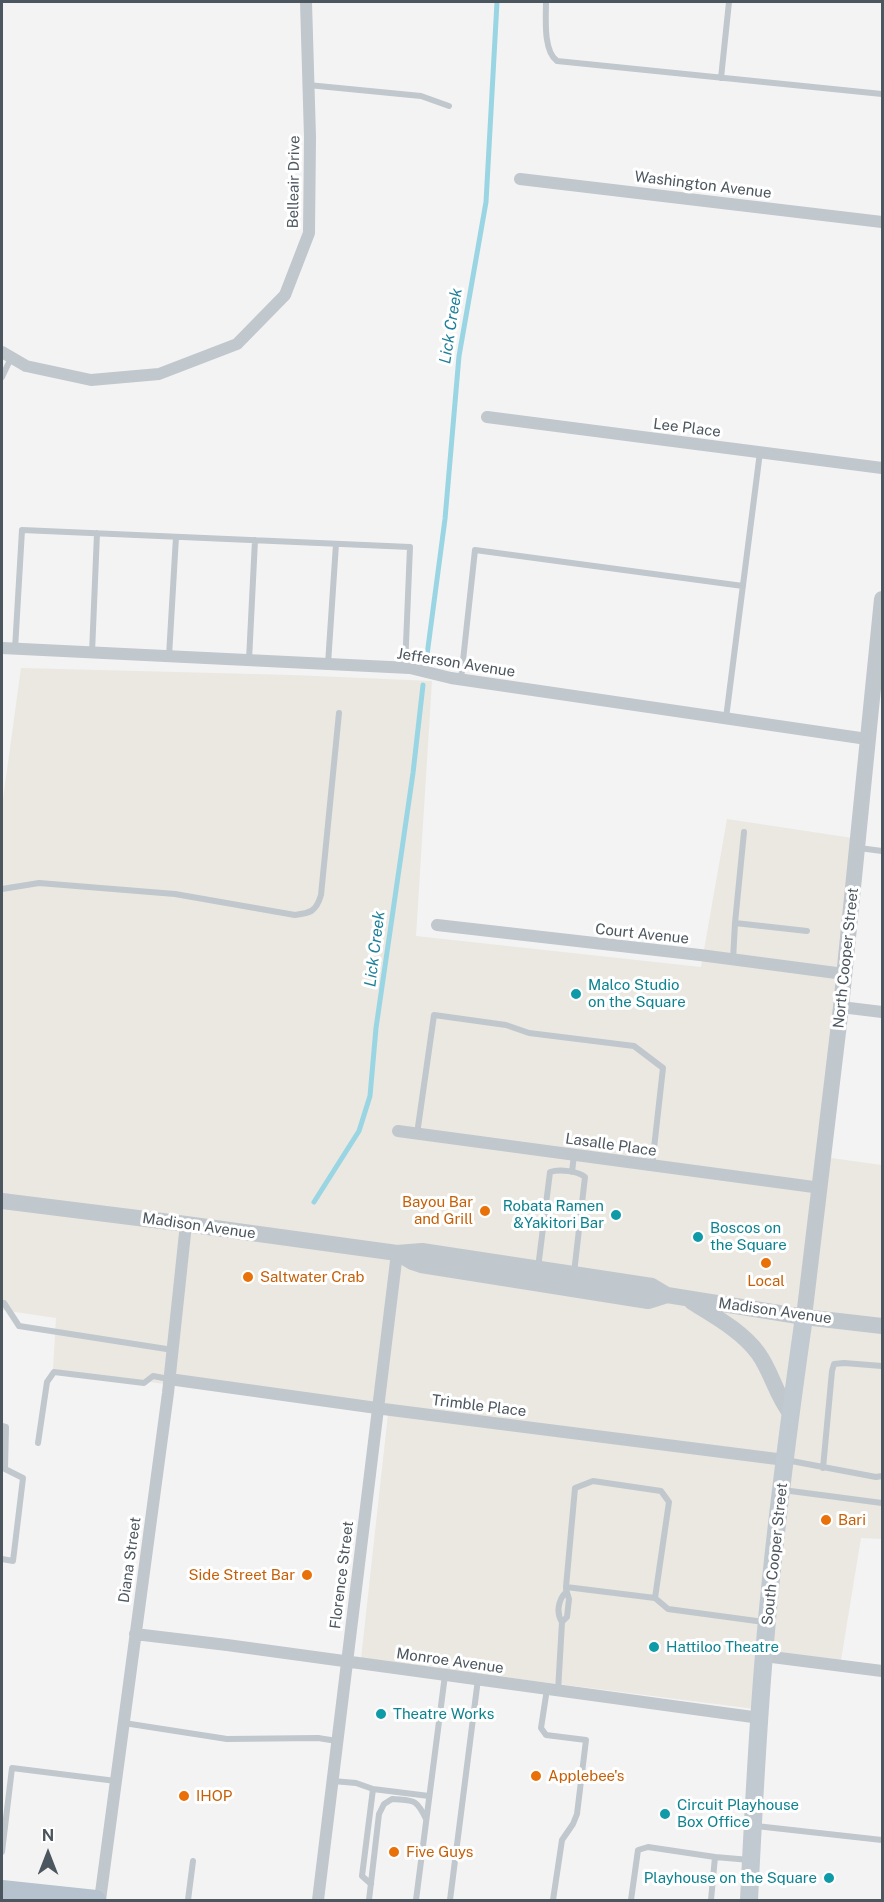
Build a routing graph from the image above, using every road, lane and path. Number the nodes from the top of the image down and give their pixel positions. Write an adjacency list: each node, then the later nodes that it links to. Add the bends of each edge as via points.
1 (306, 2): 5 (street, Belleair Drive)
2 (546, 2): 4 (lane, via 548,46 551,57 557,61)
3 (729, 2): 4 (lane)
4 (721, 78): 6 (lane)
5 (308, 84): 7 (lane, via 421,96); 10 (street, Belleair Drive, via 309,233 285,295 237,344 159,374 91,380 26,366)
6 (882, 94)
7 (449, 106)
8 (520, 179): 9 (street, Washington Avenue)
9 (882, 222)
10 (6, 355): 11 (lane)
11 (2, 377)
12 (487, 417): 13 (street, Lee Place)
13 (760, 452): 14 (street, Lee Place); 19 (lane)
14 (882, 468)
15 (97, 533): 16 (lane); 22 (lane, via 22,530); 23 (lane)
16 (176, 537): 17 (lane); 24 (lane)
17 (255, 540): 18 (lane); 25 (lane)
18 (336, 544): 26 (lane); 27 (lane, via 410,547)
19 (743, 586): 29 (lane, via 475,550); 31 (lane)
20 (882, 598): 28 (street, North Cooper Street)
21 (2, 648): 22 (street, Jefferson Avenue)
22 (15, 649): 23 (street, Jefferson Avenue)
23 (92, 653): 24 (street, Jefferson Avenue)
24 (169, 656): 25 (street, Jefferson Avenue)
25 (249, 660): 26 (street, Jefferson Avenue)
26 (328, 664): 27 (street, Jefferson Avenue)
27 (405, 668): 29 (street, Jefferson Avenue)
28 (879, 670): 32 (street, North Cooper Street)
29 (460, 679): 31 (street, Jefferson Avenue)
30 (339, 713): 36 (lane, via 321,895 310,913 295,915 175,894 39,883)
31 (726, 718): 32 (street, Jefferson Avenue)
32 (867, 739): 34 (street, North Cooper Street)
33 (744, 832): 37 (lane)
34 (858, 848): 35 (lane); 41 (street, North Cooper Street)
35 (882, 851)
36 (2, 889)
37 (735, 923): 39 (lane); 40 (lane)
38 (437, 926): 40 (street, Court Avenue)
39 (807, 931)
40 (733, 960): 41 (street, Court Avenue)
41 (844, 974): 42 (street, North Cooper Street)
42 (841, 1007): 43 (street); 49 (street, North Cooper Street)
43 (882, 1012)
44 (398, 1131): 45 (street, Lasalle Place)
45 (417, 1134): 46 (street, Lasalle Place); 47 (lane, via 434,1015 506,1024 529,1032 634,1047 663,1068)
46 (574, 1155): 47 (street, Lasalle Place); 48 (lane)
47 (652, 1166): 49 (street, Lasalle Place)
48 (572, 1173): 53 (lane, via 550,1173); 54 (lane, via 585,1177)
49 (821, 1188): 57 (street, North Cooper Street)
50 (2, 1201): 51 (street, Madison Avenue)
51 (186, 1224): 52 (street, Madison Avenue); 59 (street, Diana Street)
52 (396, 1253): 53 (street, Madison Avenue, via 422,1251); 55 (street, Madison Avenue, via 421,1265 648,1301); 62 (street, Florence Street)
53 (538, 1269): 54 (street, Madison Avenue)
54 (574, 1274): 55 (street, Madison Avenue, via 652,1286)
55 (675, 1296): 57 (street, Madison Avenue); 63 (street, via 733,1328 758,1352)
56 (2, 1303): 59 (lane, via 19,1326)
57 (804, 1317): 58 (street, Madison Avenue); 63 (main road, South Cooper Street)
58 (882, 1326)
59 (173, 1350): 61 (street, Diana Street)
60 (882, 1366): 67 (lane, via 834,1364)
61 (170, 1379): 62 (street, Trimble Place); 65 (lane, via 153,1376 144,1383 54,1372 47,1382); 75 (street, Diana Street)
62 (377, 1408): 66 (street, Trimble Place); 77 (street, Florence Street)
63 (791, 1414): 66 (main road, South Cooper Street)
64 (2, 1426): 71 (lane, via 6,1427 5,1469 23,1478 13,1561)
65 (38, 1443)
66 (785, 1460): 67 (lane); 69 (main road, South Cooper Street)
67 (823, 1468): 68 (lane)
68 (882, 1476)
69 (782, 1490): 70 (lane); 74 (main road, South Cooper Street)
70 (882, 1503)
71 (2, 1559)
72 (566, 1589): 73 (lane); 73 (lane, via 575,1488 593,1481 661,1491 669,1502); 81 (lane, via 560,1598 562,1622)
73 (655, 1598): 74 (lane, via 668,1609)
74 (767, 1622): 76 (main road, South Cooper Street)
75 (135, 1634): 77 (street, Monroe Avenue); 83 (street, Diana Street)
76 (764, 1656): 78 (street); 82 (main road, South Cooper Street)
77 (347, 1661): 79 (street, Monroe Avenue); 84 (street, Florence Street)
78 (882, 1671)
79 (446, 1675): 80 (street, Monroe Avenue); 88 (lane)
80 (478, 1679): 81 (street, Monroe Avenue); 104 (lane)
81 (553, 1690): 82 (street, Monroe Avenue); 105 (lane, via 541,1728 546,1735 586,1740 577,1814 562,1840)
82 (760, 1718): 90 (main road, South Cooper Street)
83 (123, 1723): 84 (lane, via 226,1739); 85 (street, Diana Street)
84 (337, 1741): 86 (street, Florence Street)
85 (116, 1781): 92 (lane, via 12,1768); 99 (street, Diana Street)
86 (332, 1781): 87 (lane); 101 (street, Florence Street)
87 (373, 1789): 88 (lane); 96 (lane, via 362,1876)
88 (429, 1796): 89 (lane)
89 (426, 1820): 96 (lane, via 414,1801 392,1798 384,1804 379,1814); 103 (lane)
90 (752, 1826): 91 (lane); 94 (main road, South Cooper Street)
91 (882, 1840)
92 (2, 1851)
93 (715, 1857): 94 (lane); 106 (lane, via 648,1847 638,1850); 107 (lane)
94 (751, 1860): 108 (main road, South Cooper Street)
95 (193, 1861): 100 (lane)
96 (370, 1884): 102 (lane)
97 (2, 1890): 98 (main road)
98 (26, 1896): 99 (main road)
99 (98, 1900)
100 (188, 1900)
101 (318, 1900)
102 (369, 1900)
103 (416, 1900)
104 (450, 1900)
105 (553, 1900)
106 (631, 1900)
107 (711, 1900)
108 (749, 1900)

